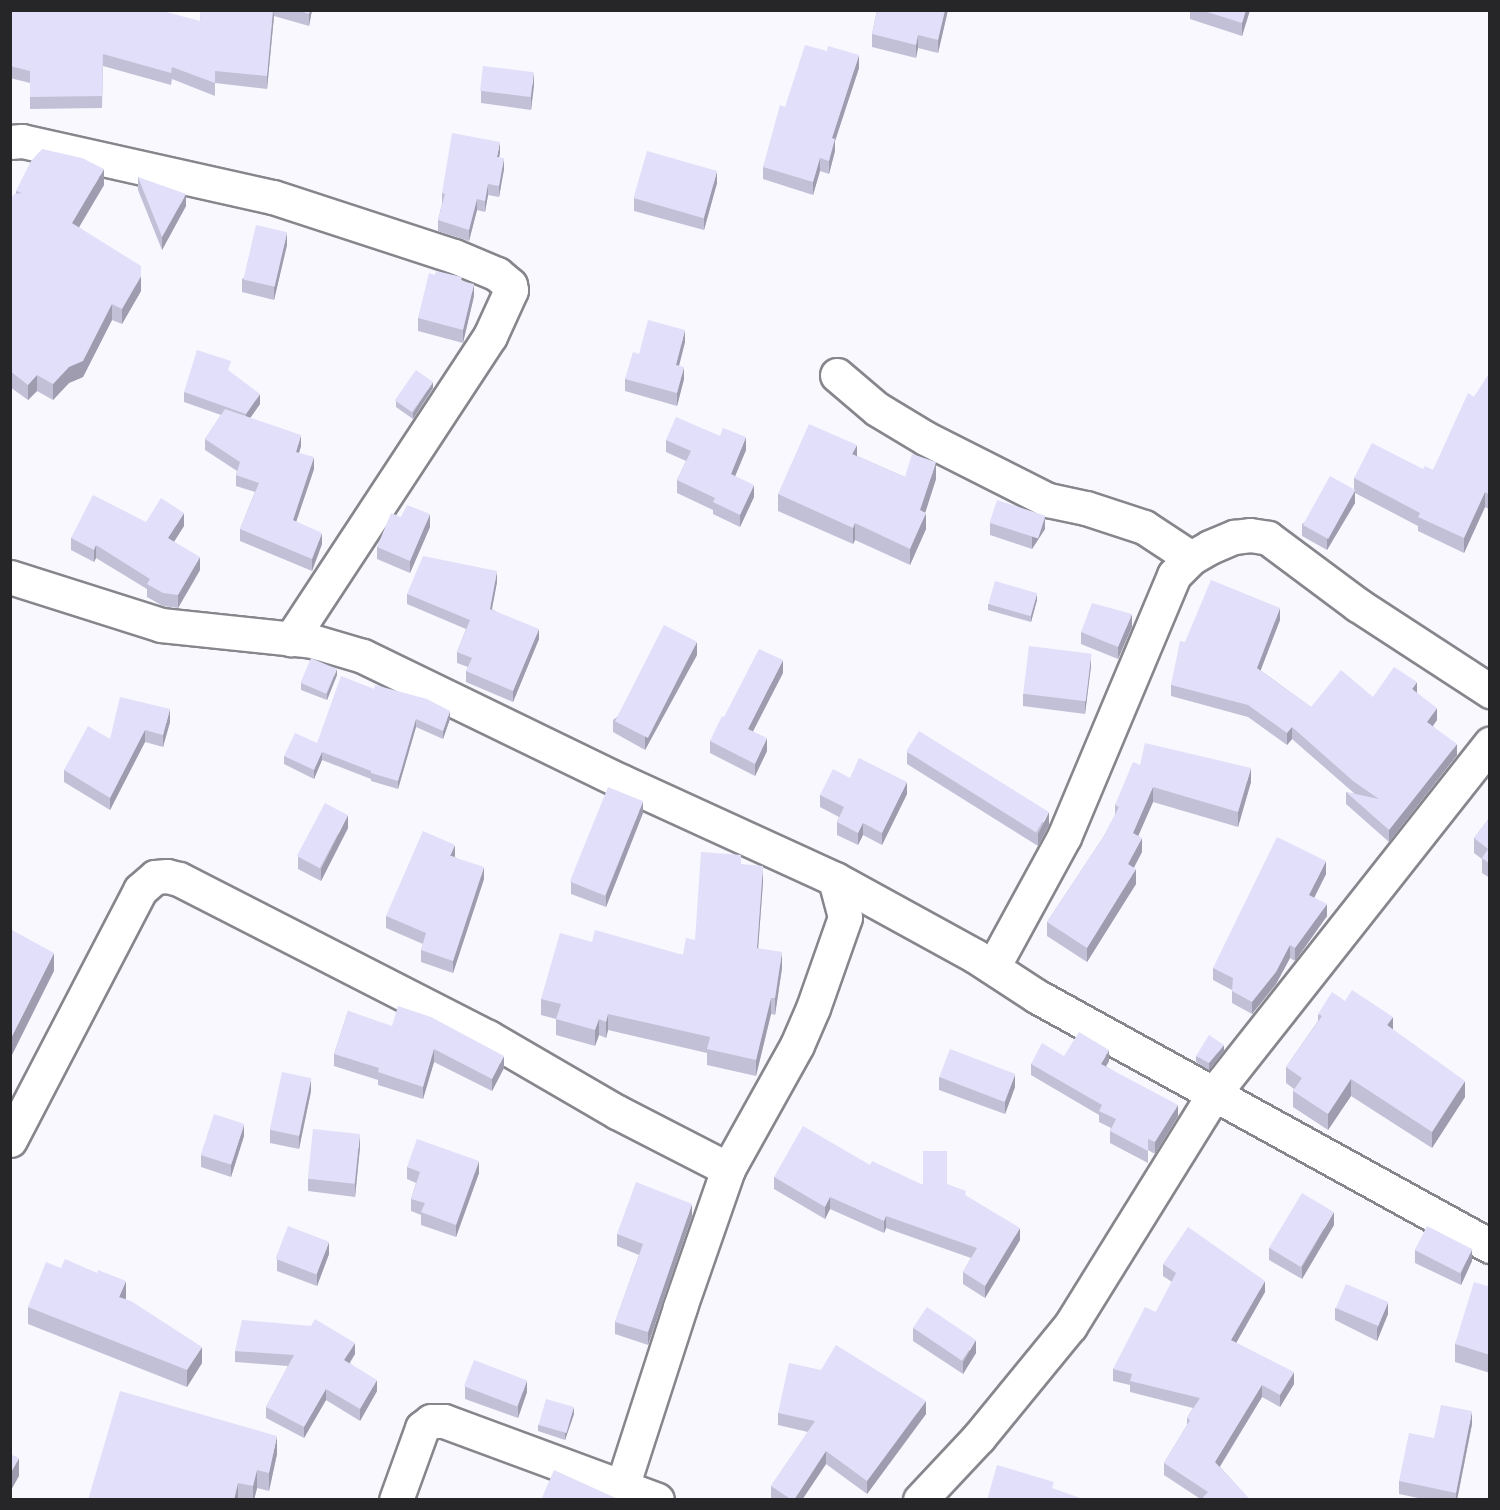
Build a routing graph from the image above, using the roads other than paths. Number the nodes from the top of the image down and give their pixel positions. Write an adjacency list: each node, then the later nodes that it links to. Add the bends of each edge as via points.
1 (10, 142): 5 (street, via 22,141 273,197 454,256 492,272 510,285 511,291 490,336)
2 (837, 375): 3 (street, via 877,409 925,438 1048,500 1144,527)
3 (1191, 558): 6 (street, via 1234,537 1268,538 1358,605); 11 (street, via 1174,575 1064,837)
4 (10, 577): 5 (street, via 160,625)
5 (291, 639): 8 (street, via 363,656)
6 (1490, 691)
7 (1490, 744): 12 (street)
8 (835, 879): 9 (street); 10 (street)
9 (872, 899): 10 (street); 11 (street)
10 (845, 916): 14 (street, via 797,1044)
11 (993, 967): 12 (street, via 1038,997)
12 (1215, 1092): 15 (street); 19 (street, via 1070,1326 979,1437)
13 (10, 1140): 14 (street, via 140,890 155,878 167,876 488,1037 617,1112)
14 (728, 1169): 16 (street)
15 (1490, 1246)
16 (622, 1487): 17 (street, via 444,1421 431,1421 422,1428 415,1443); 18 (street)
17 (396, 1500)
18 (657, 1500)
19 (920, 1500)

